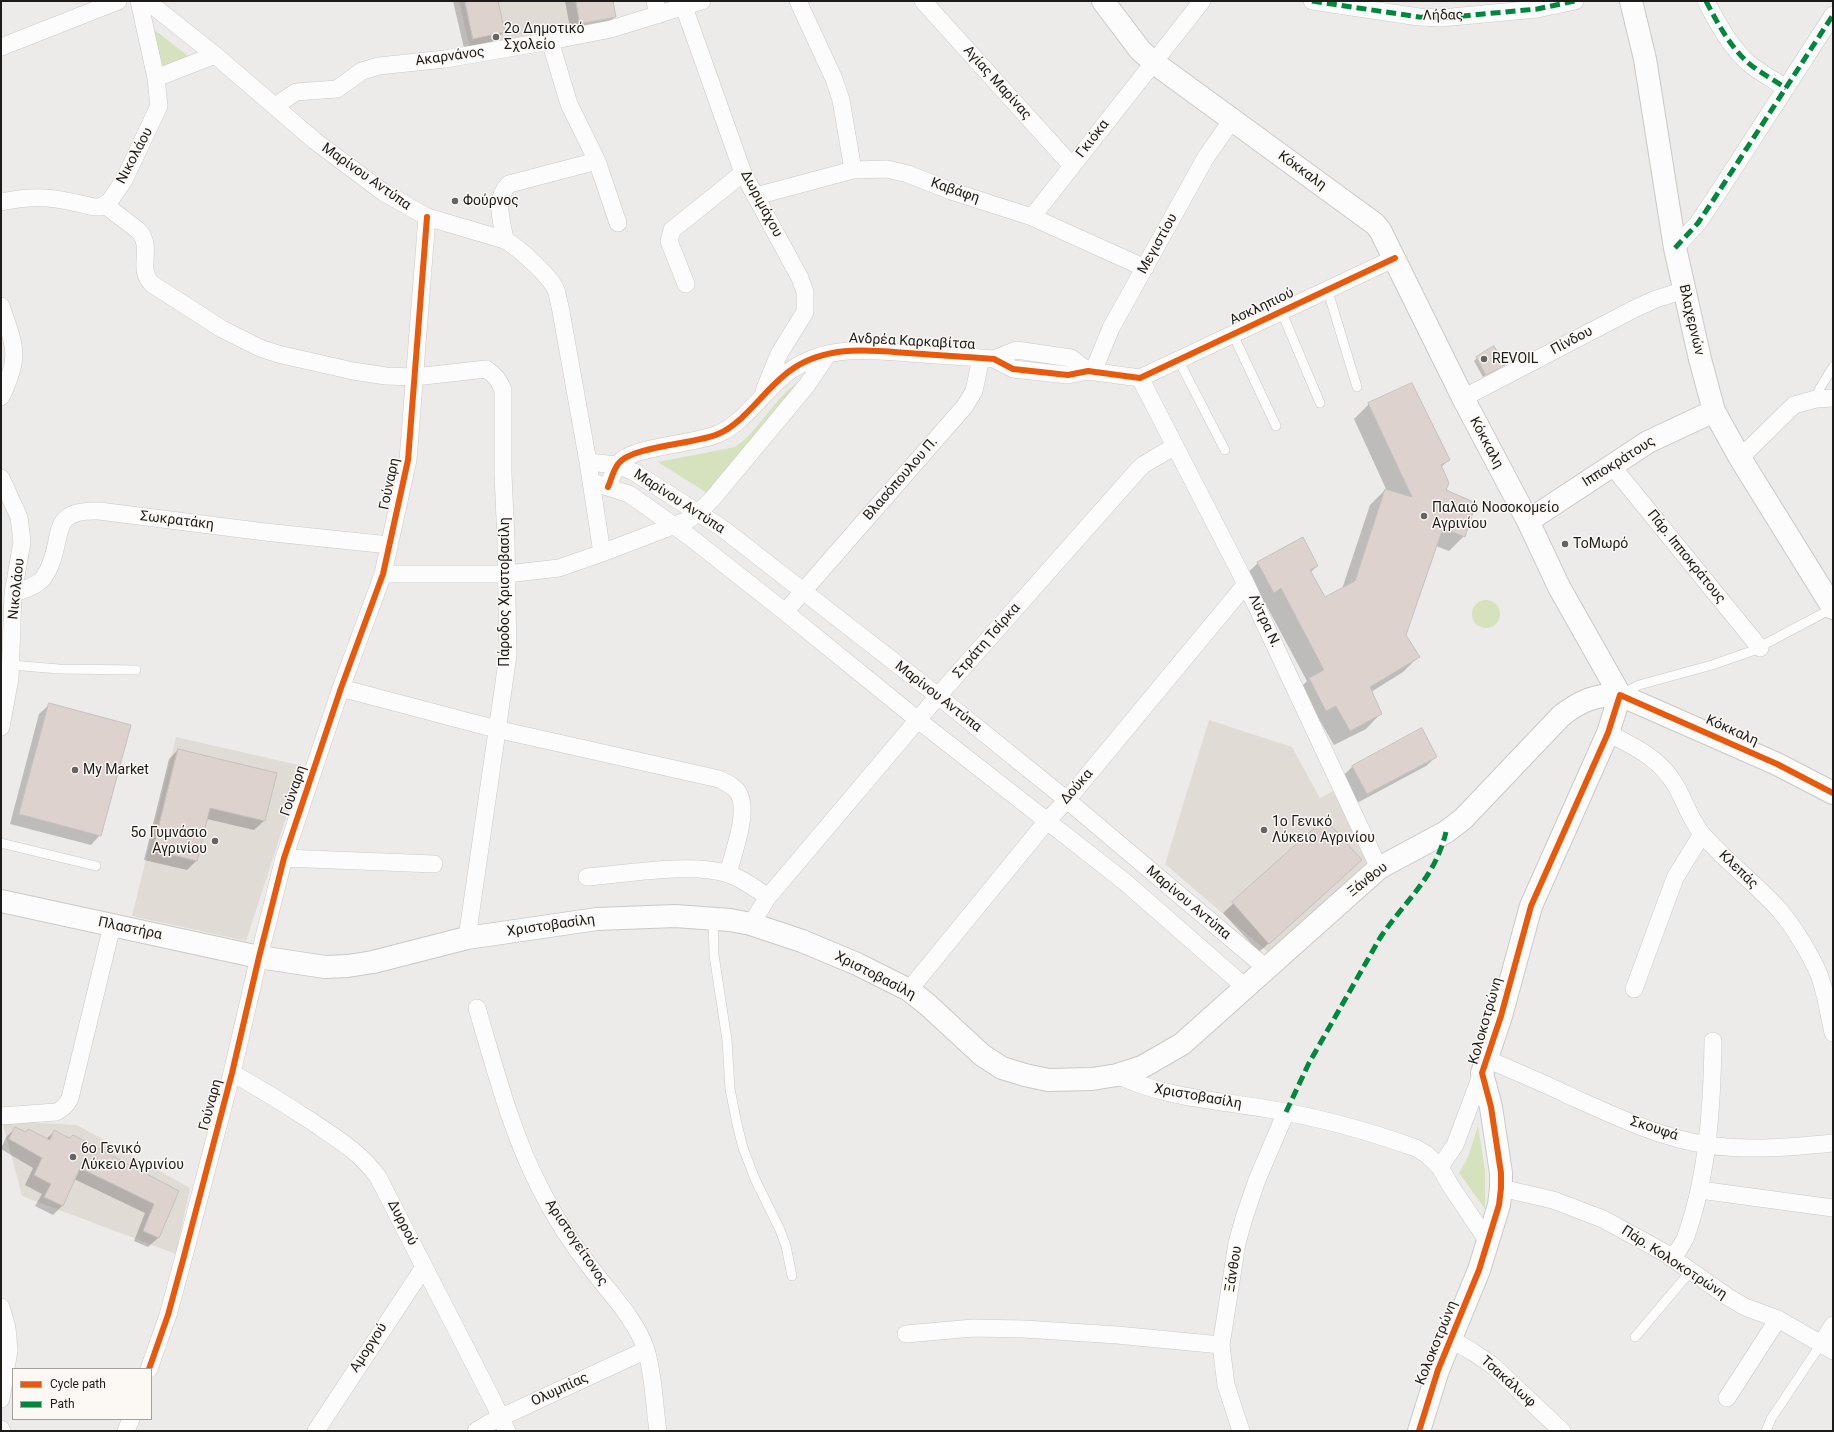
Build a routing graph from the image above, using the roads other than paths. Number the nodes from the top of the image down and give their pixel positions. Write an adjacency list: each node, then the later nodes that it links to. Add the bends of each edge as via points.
1 (118, 1): 17 (street)
2 (139, 1): 20 (street, Νικολάου)
3 (147, 1): 18 (street, Μαρίνου Αντύπα)
4 (702, 1): 13 (street, Ακαρνάνος)
5 (798, 1): 26 (street, via 841,100)
6 (923, 1): 25 (street, Αγίας Μαρίνας)
7 (1103, 1): 19 (main road, Κόκκαλη, via 1140,50)
8 (1202, 1): 19 (street, Γκιόκα)
9 (1312, 1): 10 (street, Λήδας, via 1441,18 1537,9)
10 (1575, 1)
11 (1631, 1): 35 (main road, Βλαχερνών, via 1645,60)
12 (1706, 1): 21 (street, via 1739,54 1752,66)
13 (684, 7): 14 (street, Ακαρνάνος); 27 (street, Δωριμάχου)
14 (656, 8): 16 (street, Ακαρνάνος, via 611,29)
15 (1833, 15): 21 (street)
16 (550, 41): 22 (street, Ακαρνάνος, via 445,59 379,66 362,71 337,88 296,92); 24 (street, via 569,104)
17 (1, 47)
18 (215, 55): 20 (street); 22 (street, Μαρίνου Αντύπα)
19 (1153, 62): 23 (main road, Κόκκαλη); 25 (street, Γκιόκα)
20 (156, 78): 30 (street, Νικολάου, via 159,106 156,115 124,180)
21 (1786, 88): 35 (street, via 1698,223)
22 (275, 106): 31 (street, Μαρίνου Αντύπα, via 315,141 384,192)
23 (1232, 120): 36 (main road, Κόκκαλη, via 1375,224); 37 (street, Μεγιστίου, via 1206,157)
24 (597, 161): 33 (street); 34 (street, via 509,184 498,202)
25 (1072, 166): 32 (street, Γκιόκα)
26 (853, 170): 28 (street, Καβάφη); 32 (street, Καβάφη, via 899,172)
27 (744, 173): 28 (street, Δωριμάχου); 38 (street, via 672,230 669,242)
28 (756, 196): 52 (street, Δωριμάχου, via 800,278 806,305 805,312 775,362)
29 (1, 202): 30 (street, via 37,196 94,207)
30 (105, 205): 49 (street, Πάροδος Χριστοβασίλη, via 144,236 147,250 144,270 148,280 222,329 278,354 353,371)
31 (427, 217): 34 (street, Μαρίνου Αντύπα); 49 (street, Γούναρη)
32 (1032, 217): 37 (street, Καβάφη)
33 (618, 223)
34 (505, 240): 63 (street, Μαρίνου Αντύπα, via 527,256 556,290)
35 (1675, 248): 39 (main road, Βλαχερνών)
36 (1395, 258): 50 (street, Ασκληπιού); 54 (main road, Κόκκαλη)
37 (1145, 268): 48 (street, Μεγιστίου, via 1111,328)
38 (686, 284)
39 (1685, 290): 54 (street, Πίνδου, via 1634,309); 58 (main road, Βλαχερνών)
40 (1330, 298): 51 (lane)
41 (1, 306): 53 (street, via 15,354 11,376)
42 (1285, 320): 57 (lane)
43 (1237, 343): 59 (lane)
44 (828, 354): 45 (street, Ανδρέα Καρκαβίτσα, via 859,350); 52 (street, Ανδρέα Καρκαβίτσα, via 805,362); 69 (street, via 808,385)
45 (988, 358): 48 (street, Ανδρέα Καρκαβίτσα, via 1014,369 1068,375); 77 (street, Βλασόπουλου Π., via 965,406)
46 (1833, 367): 56 (lane)
47 (1183, 368): 61 (lane)
48 (1091, 371): 50 (street, Ανδρέα Καρκαβίτσα)
49 (415, 377): 72 (street, Γούναρη, via 408,460); 75 (street, Πάροδος Χριστοβασίλη, via 486,369 499,381 503,390)
50 (1140, 378): 60 (street, Λύτρα Ν.)
51 (1357, 387)
52 (763, 394): 64 (street, Ανδρέα Καρκαβίτσα, via 724,432 640,452 627,457)
53 (1, 397)
54 (1463, 398): 70 (main road, Κόκκαλη)
55 (1833, 398): 56 (street)
56 (1816, 399): 62 (street, via 1798,403 1788,409)
57 (1320, 404)
58 (1714, 411): 62 (main road, Βλαχερνών); 65 (main road, Ιπποκράτους, via 1660,436)
59 (1276, 426)
60 (1175, 446): 76 (street, Λύτρα Ν.); 86 (street, Στράτη Τσίρκα, via 1142,465)
61 (1225, 450)
62 (1740, 458): 79 (main road, Βλαχερνών)
63 (588, 462): 64 (street, Μαρίνου Αντύπα); 67 (street, Μαρίνου Αντύπα)
64 (617, 466): 68 (street); 69 (street, Μαρίνου Αντύπα, via 640,474)
65 (1612, 466): 70 (main road, Ιπποκράτους); 81 (street, Πάρ. Ιπποκράτους)
66 (1, 478): 78 (street, Νικολάου, via 19,517 21,528 22,542)
67 (592, 482): 68 (street, Μαρίνου Αντύπα); 73 (street, Μαρίνου Αντύπα)
68 (608, 487): 71 (street, Μαρίνου Αντύπα, via 629,494)
69 (698, 513): 71 (street); 77 (street, Μαρίνου Αντύπα, via 722,528)
70 (1528, 521): 85 (main road, Κόκκαλη, via 1559,587)
71 (675, 526): 73 (street); 80 (street, Μαρίνου Αντύπα)
72 (389, 545): 74 (street, Γούναρη); 78 (street, Σωκρατάκη, via 99,511 78,511 72,513 61,525 51,563 42,580)
73 (602, 553): 75 (street, via 559,568)
74 (383, 574): 75 (street); 84 (street, Γούναρη)
75 (507, 574): 89 (street, Πάροδος Χριστοβασίλη, via 508,655)
76 (1246, 584): 92 (street, Δούκα); 99 (street, Λύτρα Ν.)
77 (804, 592): 80 (street, Βλασόπουλου Π.); 86 (street, Μαρίνου Αντύπα)
78 (13, 594): 82 (street, Νικολάου)
79 (1833, 608): 81 (lane)
80 (785, 612): 87 (street, Μαρίνου Αντύπα)
81 (1760, 648): 85 (lane, via 1638,686)
82 (11, 665): 83 (lane, via 59,669); 88 (street, Νικολάου)
83 (136, 670)
84 (341, 688): 89 (street); 96 (street, Γούναρη)
85 (1620, 695): 90 (main road, Κολοκοτρώνη); 91 (main road, Κόκκαλη, via 1777,764); 99 (main road, Ξάνθου, via 1596,696 1574,706 1561,716 1463,819 1446,832)
86 (938, 696): 87 (street, Στράτη Τσίρκα); 92 (street, Μαρίνου Αντύπα)
87 (918, 720): 93 (street, Μαρίνου Αντύπα); 104 (street, Στράτη Τσίρκα)
88 (1, 727)
89 (496, 729): 100 (street, via 719,779 731,785 738,793 742,804 742,819); 109 (street, Πάροδος Χριστοβασίλη)
90 (1608, 733): 94 (street, Κλεπάς, via 1649,755 1663,768); 118 (main road, Κολοκοτρώνη, via 1531,906)
91 (1833, 793)
92 (1067, 800): 93 (street, Δούκα); 102 (street, Μαρίνου Αντύπα)
93 (1047, 821): 103 (street, Μαρίνου Αντύπα); 114 (street, Δούκα)
94 (1702, 834): 113 (street, via 1675,878); 116 (street, Κλεπάς, via 1789,922 1816,966)
95 (1, 843): 98 (lane)
96 (284, 858): 97 (street); 110 (street, Γούναρη)
97 (434, 864)
98 (96, 866)
99 (1379, 868): 111 (main road, Ξάνθου)
100 (728, 874): 101 (street, via 680,869); 104 (street)
101 (587, 877)
102 (1159, 878): 103 (street); 111 (street, Μαρίνου Αντύπα)
103 (1142, 896): 112 (street, Μαρίνου Αντύπα)
104 (768, 897): 107 (street, Στράτη Τσίρκα)
105 (1, 901): 108 (main road, Πλαστήρα)
106 (712, 918): 107 (main road, Χριστοβασίλη); 109 (main road, Χριστοβασίλη, via 660,916 597,919); 133 (lane, via 714,955 727,1040 730,1089 737,1124 755,1179 786,1246)
107 (751, 924): 114 (main road, Χριστοβασίλη, via 857,964)
108 (112, 926): 110 (main road, Πλαστήρα); 122 (street, via 68,1104 56,1112)
109 (467, 938): 110 (main road, Χριστοβασίλη, via 348,966 325,968)
110 (259, 957): 119 (street, Γούναρη)
111 (1266, 968): 112 (main road, Ξάνθου)
112 (1245, 987): 120 (main road, Ξάνθου, via 1182,1044 1142,1067)
113 (1634, 989)
114 (909, 990): 120 (main road, Χριστοβασίλη, via 982,1055 1007,1070 1048,1080 1092,1079)
115 (477, 1008): 142 (street, Αριστογείτονος, via 511,1117 534,1176 564,1230 626,1315)
116 (1833, 1033)
117 (1714, 1041): 124 (street)
118 (1485, 1066): 124 (street, Σκουφά, via 1629,1122); 125 (street, via 1454,1145); 126 (main road, Κολοκοτρώνη)
119 (232, 1073): 131 (street, Δυρρού, via 349,1146 367,1161 378,1177); 143 (street, Γούναρη, via 168,1315)
120 (1117, 1075): 121 (street, Χριστοβασίλη, via 1136,1084 1175,1095)
121 (1286, 1112): 125 (street, Χριστοβασίλη, via 1402,1143 1426,1154); 140 (street, Ξάνθου, via 1257,1180 1237,1243)
122 (1, 1116)
123 (1833, 1143): 124 (street, Σκουφά, via 1794,1147)
124 (1706, 1145): 127 (street)
125 (1440, 1167): 129 (street, Χριστοβασίλη)
126 (1501, 1188): 129 (main road, Κολοκοτρώνη); 130 (street, Πάρ. Κολοκοτρώνη, via 1547,1198 1582,1210 1618,1226)
127 (1700, 1190): 128 (street); 130 (street, via 1684,1239)
128 (1833, 1208)
129 (1489, 1243): 139 (main road, Κολοκοτρώνη)
130 (1670, 1258): 132 (street, Πάρ. Κολοκοτρώνη)
131 (424, 1267): 147 (street, Δυρρού); 149 (street, Αμοργού)
132 (1690, 1272): 135 (street, Πάρ. Κολοκοτρώνη, via 1744,1307); 138 (lane)
133 (792, 1276)
134 (1, 1307): 145 (street, via 7,1328 9,1350)
135 (1778, 1320): 141 (street, Πάρ. Κολοκοτρώνη); 144 (street)
136 (1833, 1325): 141 (street)
137 (906, 1334): 140 (street, via 973,1328 1024,1328)
138 (1635, 1337)
139 (1450, 1339): 153 (main road, Κολοκοτρώνη); 154 (street, Τσακάλωφ, via 1492,1365)
140 (1222, 1345): 152 (street, Ξάνθου, via 1226,1385)
141 (1827, 1348): 155 (lane, via 1771,1419)
142 (646, 1350): 147 (street, Ολυμπίας); 151 (street, Αριστογείτονος)
143 (148, 1368)
144 (1727, 1398)
145 (1, 1399)
146 (131, 1420): 148 (street)
147 (504, 1424): 150 (street, Ολυμπίας)
148 (126, 1431)
149 (316, 1431)
150 (476, 1431)
151 (658, 1431)
152 (1241, 1431)
153 (1419, 1431)
154 (1562, 1431)
155 (1766, 1431)

